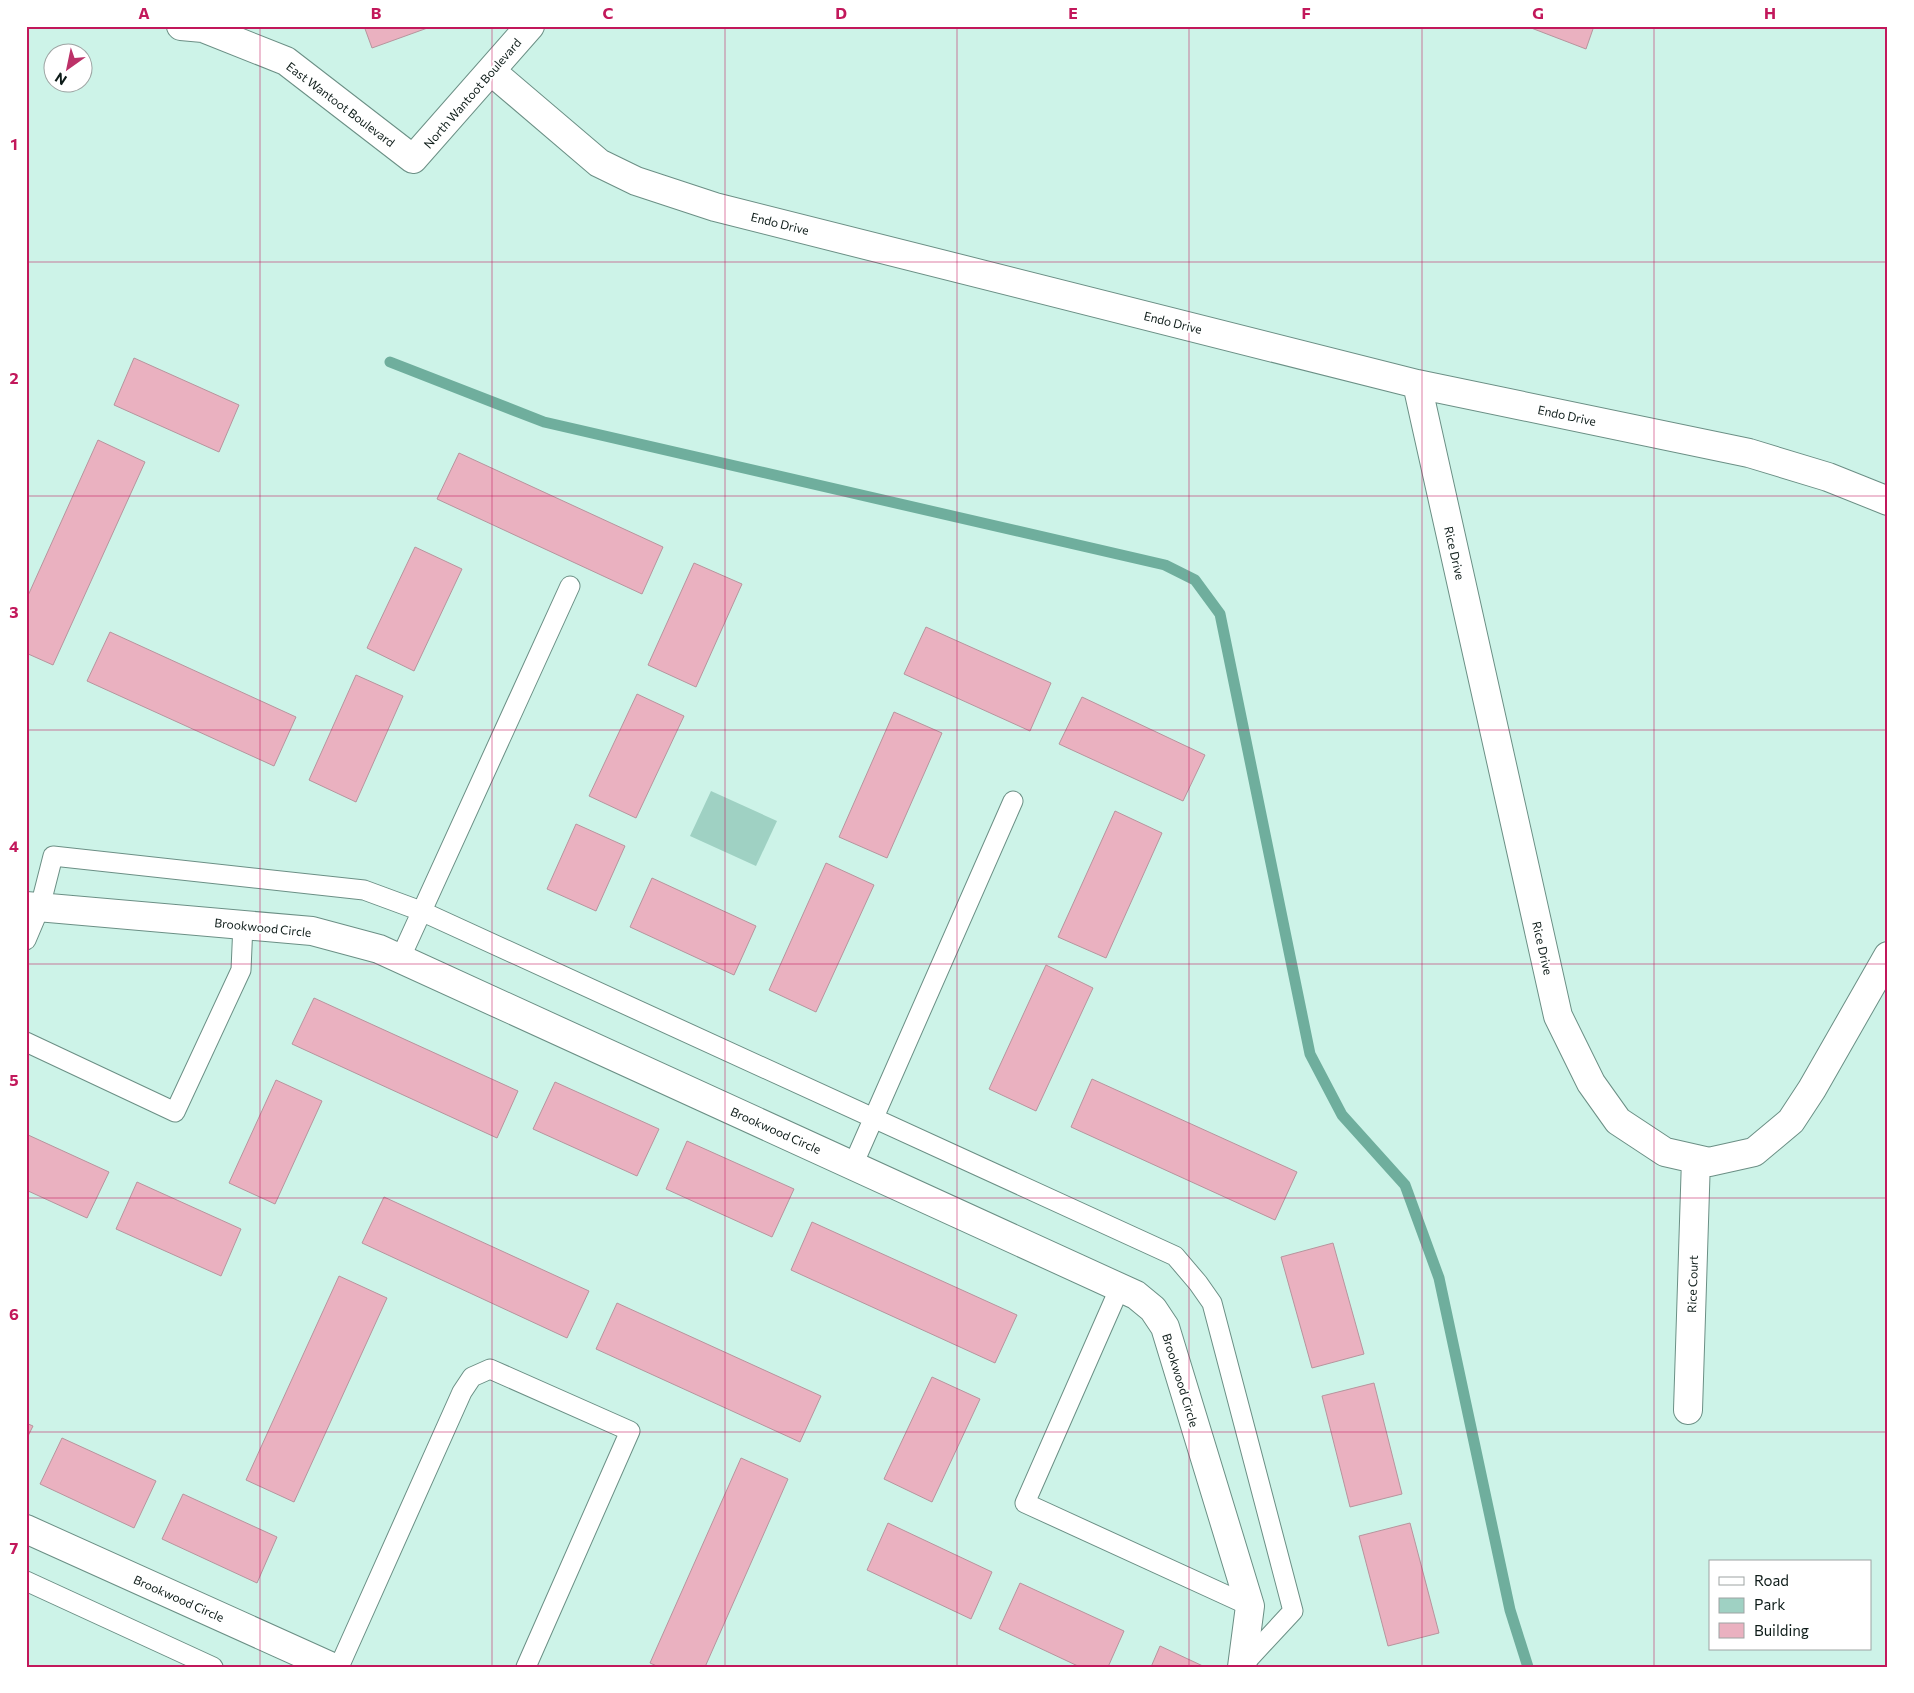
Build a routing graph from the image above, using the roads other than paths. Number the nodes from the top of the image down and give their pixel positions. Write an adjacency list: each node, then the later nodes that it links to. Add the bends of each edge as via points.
1 (181, 26): 4 (street, East Wantoot Boulevard, via 202,28 286,61)
2 (530, 26): 3 (street, North Wantoot Boulevard)
3 (491, 71): 4 (street, North Wantoot Boulevard); 5 (street, Endo Drive, via 599,163 636,181 715,207)
4 (413, 159)
5 (1417, 384): 6 (street, Endo Drive, via 1749,453 1828,477); 17 (street, Rice Drive, via 1558,1016 1591,1084 1618,1121 1665,1152)
6 (1888, 501)
7 (570, 586): 10 (lane)
8 (1013, 801): 16 (lane)
9 (33, 906): 10 (lane, via 53,856 364,890); 11 (street, Brookwood Circle); 12 (lane)
10 (422, 912): 14 (lane); 16 (lane)
11 (243, 924): 14 (street, Brookwood Circle, via 312,931 378,949); 15 (lane, via 241,970 176,1112)
12 (26, 940)
13 (1888, 956): 17 (street, Rice Drive, via 1791,1121 1754,1152 1709,1162)
14 (400, 959): 18 (street, Brookwood Circle)
15 (26, 1042)
16 (874, 1118): 18 (lane); 28 (lane, via 1175,1256 1212,1303 1292,1611)
17 (1696, 1159): 20 (street, Rice Court)
18 (853, 1165): 19 (street, Brookwood Circle)
19 (1120, 1287): 23 (street, Brookwood Circle, via 1153,1309 1165,1327); 23 (lane, via 1025,1503)
20 (1688, 1410)
21 (26, 1529): 25 (street, Brookwood Circle)
22 (26, 1582): 24 (lane)
23 (1250, 1606): 28 (street, Brookwood Circle)
24 (212, 1667)
25 (332, 1667)
26 (339, 1667): 27 (lane, via 462,1392 472,1377 490,1369 630,1431)
27 (526, 1667)
28 (1242, 1667)

